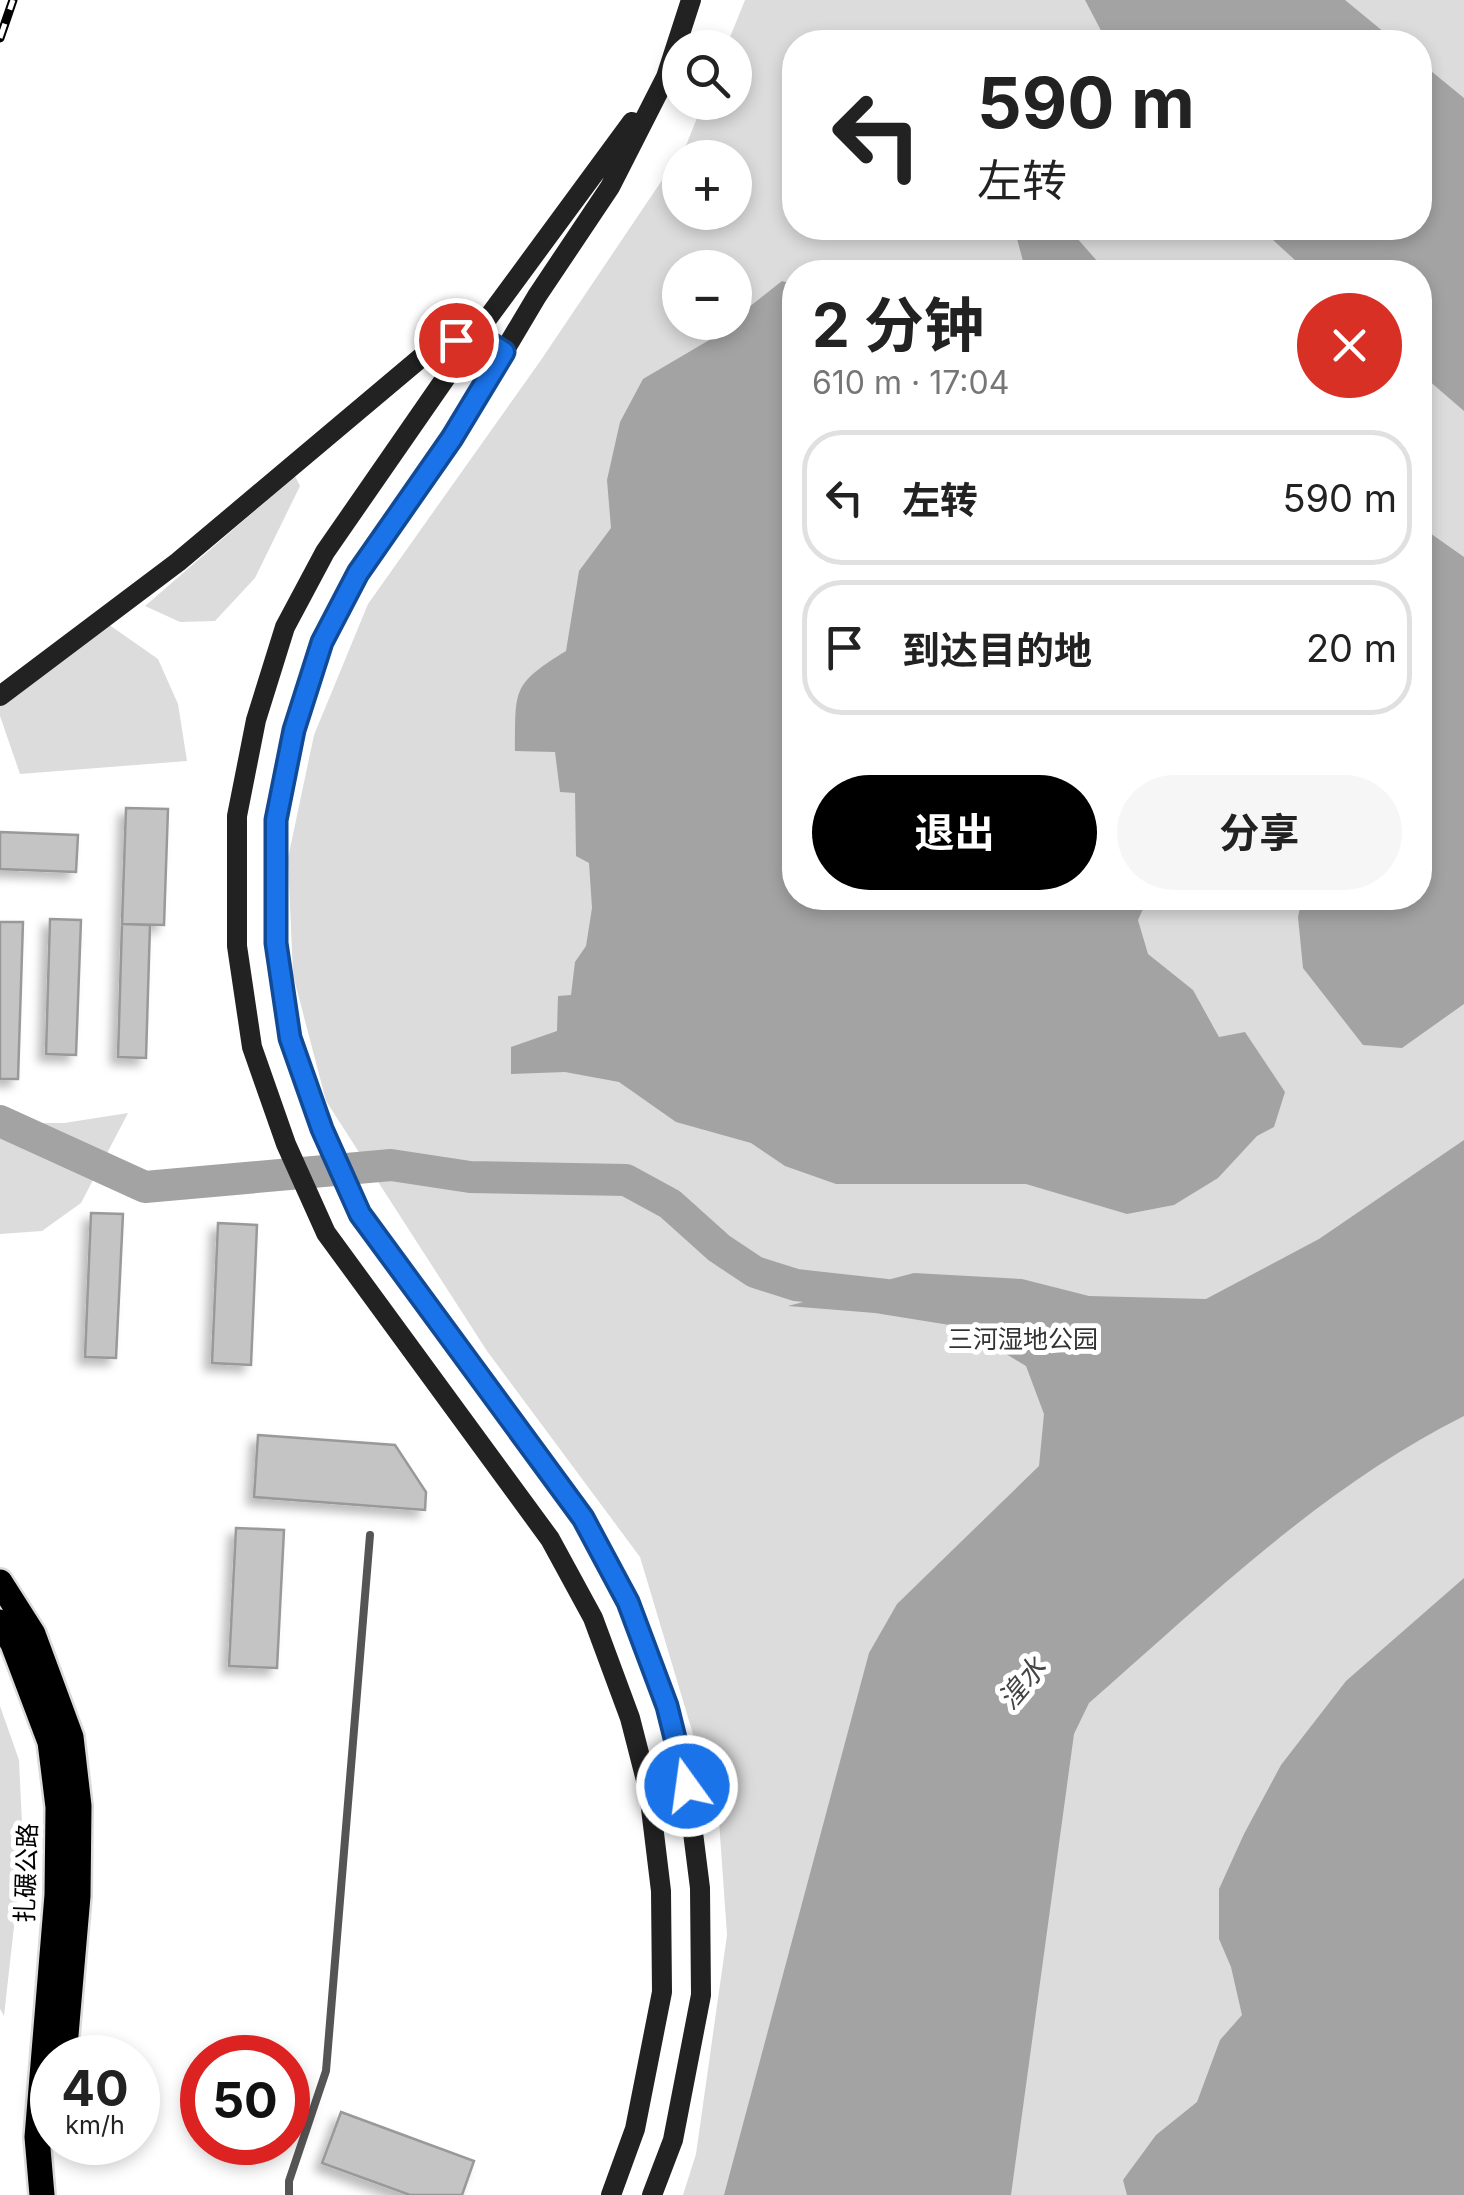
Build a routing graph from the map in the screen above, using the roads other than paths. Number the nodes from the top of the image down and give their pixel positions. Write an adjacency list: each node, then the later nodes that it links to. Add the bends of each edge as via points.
1 (691, 0): 2 (main road)
2 (681, 30)
3 (662, 82): 5 (main road)
4 (662, 85): 6 (main road, via 610,186)
5 (476, 334): 6 (main road); 7 (main road, via 436,346 178,562); 15 (main road, via 325,552 285,627 256,720 237,816 237,946 252,1047 326,1233 550,1539 593,1618 630,1718 662,1891 662,1992 635,2129)
6 (504, 352): 16 (main road, via 358,573 322,642 294,730 276,820 276,943 290,1038 360,1214 583,1518 628,1602 667,1706 687,1786 700,1888 701,1995 673,2140)
7 (0, 696)
8 (370, 1536): 14 (lane, via 326,2071 288,2181)
9 (0, 1582): 11 (main road, 扎碾公路, via 33,1634 71,1736 80,1806)
10 (0, 1622): 13 (main road, 扎碾公路, via 50,1742 58,1807 36,2138)
11 (66, 2035)
12 (51, 2165): 13 (main road, 扎碾公路)
13 (43, 2195)
14 (290, 2195)
15 (611, 2195)
16 (652, 2195)

